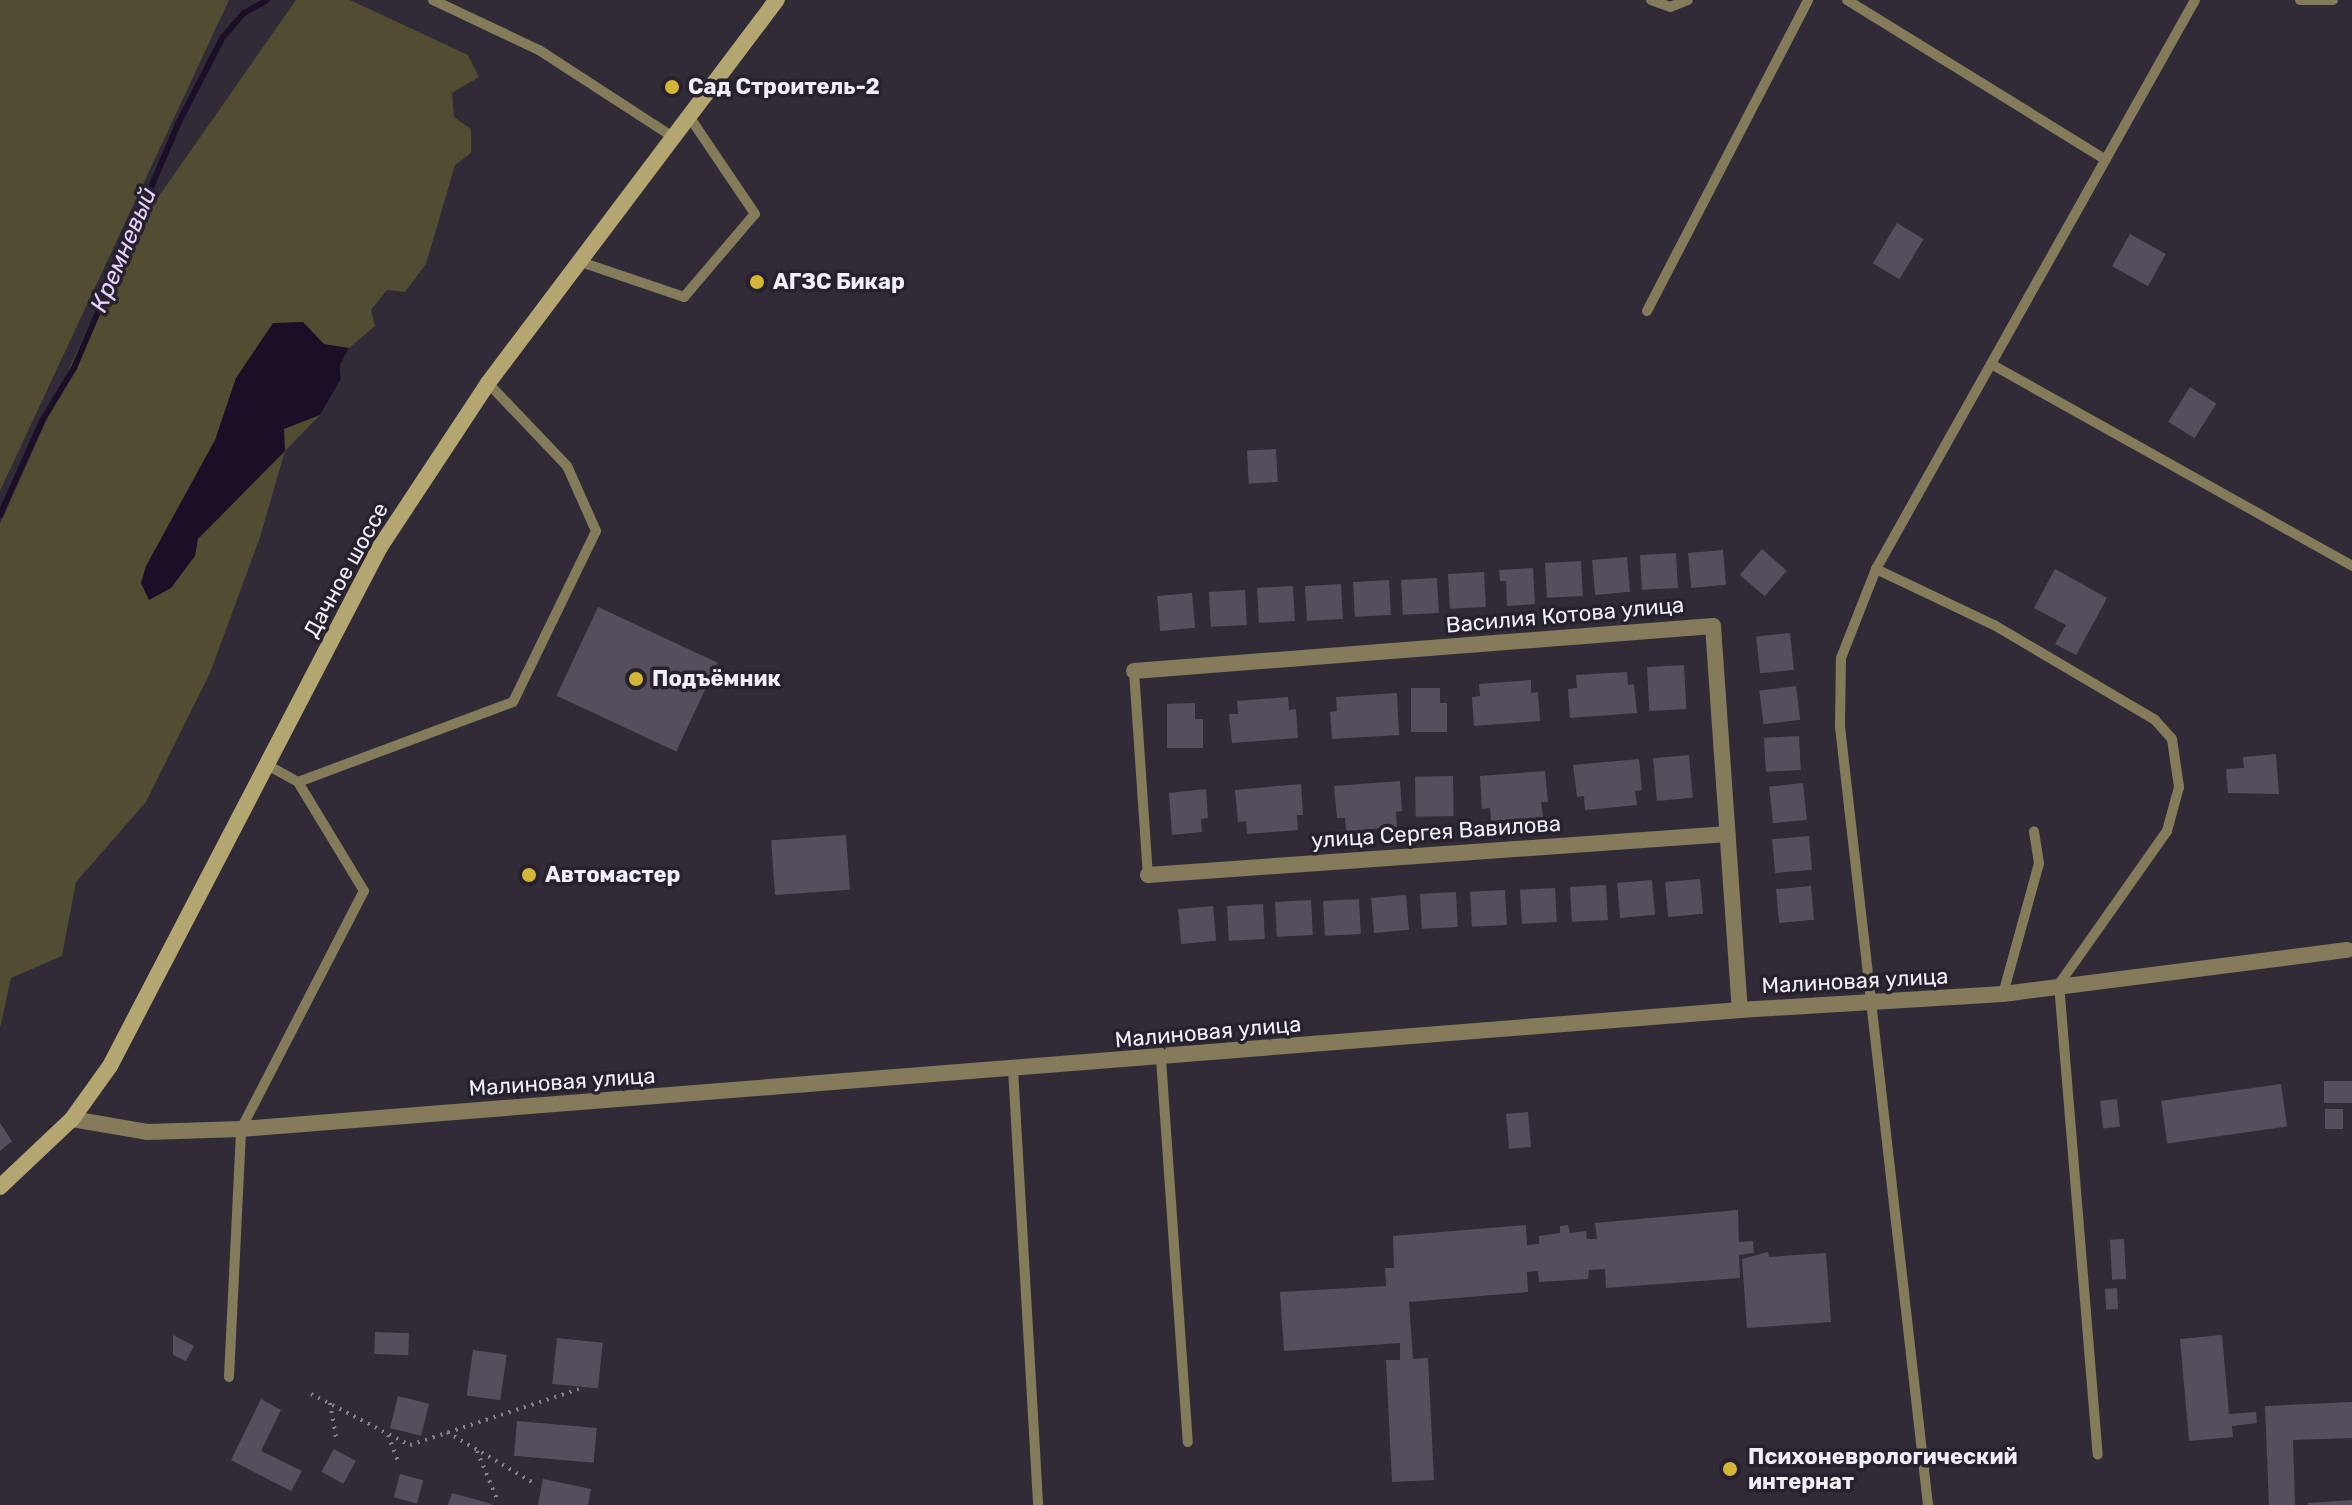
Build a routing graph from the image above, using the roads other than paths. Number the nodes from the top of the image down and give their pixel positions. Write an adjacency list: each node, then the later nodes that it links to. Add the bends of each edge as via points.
1 (433, 0): 11 (lane, via 539,50)
2 (777, 0): 10 (main road, Дачное шоссе)
3 (1651, 0): 4 (lane, via 1670,7)
4 (1688, 0)
5 (1808, 0): 14 (lane)
6 (1847, 0): 12 (lane)
7 (2195, 0): 12 (lane)
8 (2300, 0): 9 (lane)
9 (2333, 0)
10 (689, 116): 11 (main road, Дачное шоссе); 13 (lane, via 755,214 684,297)
11 (673, 137): 13 (main road, Дачное шоссе)
12 (2106, 160): 15 (lane)
13 (578, 261): 16 (main road, Дачное шоссе)
14 (1647, 311)
15 (1991, 364): 17 (lane); 18 (lane)
16 (488, 383): 20 (main road, Дачное шоссе, via 380,547); 21 (lane, via 567,466 596,531 513,702)
17 (2352, 566)
18 (1876, 569): 26 (lane, via 1994,625 2155,720 2172,739 2179,787 2167,831); 28 (lane, via 1841,658 1840,727)
19 (1134, 671): 23 (street, Василия Котова улица, via 1713,626); 24 (lane)
20 (267, 765): 21 (lane); 32 (main road, Дачное шоссе, via 110,1066)
21 (298, 782): 33 (lane, via 364,891)
22 (2034, 831): 27 (lane, via 2039,863)
23 (1728, 834): 24 (street, улица Сергея Вавилова); 29 (street, Василия Котова улица)
24 (1148, 875)
25 (2350, 948): 26 (street, Малиновая улица)
26 (2059, 984): 27 (street, Малиновая улица); 37 (lane)
27 (2003, 994): 28 (street, Малиновая улица)
28 (1872, 1002): 29 (street, Малиновая улица); 39 (lane)
29 (1740, 1010): 30 (street, Малиновая улица)
30 (1161, 1059): 31 (street, Малиновая улица); 36 (lane)
31 (1013, 1069): 33 (street, Малиновая улица); 38 (lane)
32 (72, 1119): 33 (street, Малиновая улица, via 147,1132); 34 (main road, Дачное шоссе)
33 (241, 1129): 35 (lane)
34 (0, 1187)
35 (229, 1377)
36 (1188, 1442)
37 (2098, 1454)
38 (1038, 1505)
39 (1928, 1505)

